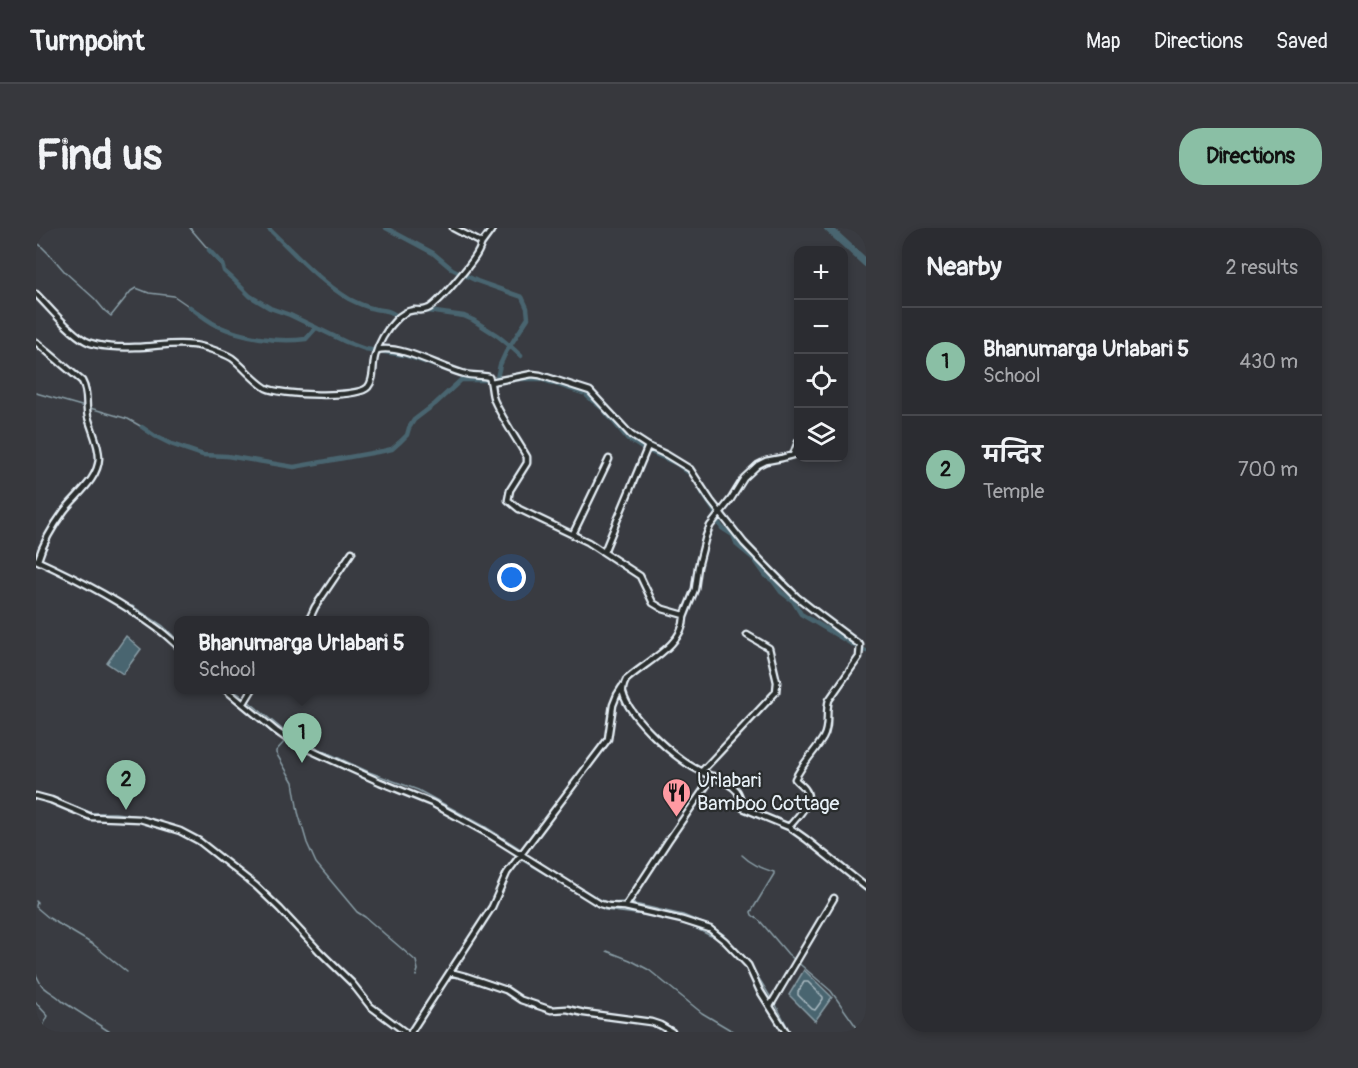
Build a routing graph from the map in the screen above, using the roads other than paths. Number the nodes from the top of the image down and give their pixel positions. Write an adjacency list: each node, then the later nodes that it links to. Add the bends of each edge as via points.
1 (453, 228): 3 (street)
2 (493, 228): 3 (street)
3 (482, 243): 6 (street, via 435,304 406,312 393,322)
4 (36, 294): 6 (street, via 87,342 119,347 194,345 230,357 256,381 277,392 325,395 364,390 372,380)
5 (36, 342): 15 (street, via 82,381 99,460 91,479 54,526)
6 (380, 347): 7 (street, via 467,374 488,376)
7 (491, 382): 8 (street, via 532,374 590,391 631,435); 12 (street, via 492,396 527,457 508,500)
8 (648, 446): 11 (street, via 690,469); 14 (street)
9 (794, 452): 11 (street, via 759,465 744,478)
10 (609, 459): 12 (street)
11 (720, 513): 17 (street, via 706,536 695,589); 27 (street, via 797,597 859,644 859,657 829,700 823,738 795,779 808,798)
12 (573, 534): 14 (street)
13 (352, 552): 16 (street)
14 (604, 552): 17 (street, via 640,576 653,603)
15 (37, 560): 19 (street, via 129,609)
16 (311, 616)
17 (684, 617): 20 (street, via 673,640 630,676)
18 (747, 635): 24 (street, via 769,648 776,692)
19 (174, 642)
20 (623, 687): 24 (street, via 628,704 656,739); 28 (street, via 613,705 608,739)
21 (232, 694): 23 (street)
22 (250, 694): 23 (street)
23 (244, 703): 28 (street, via 290,741 432,803)
24 (701, 772): 25 (street)
25 (713, 776): 27 (street, via 737,791 747,811); 31 (street)
26 (36, 796): 34 (street, via 91,817 140,819 199,840 256,886 370,1006)
27 (789, 827): 29 (street)
28 (521, 854): 31 (street, via 600,904); 32 (street)
29 (865, 885)
30 (834, 898): 33 (street)
31 (625, 907): 33 (street, via 710,929 748,965)
32 (450, 972): 35 (street); 36 (street, via 551,1010 651,1022)
33 (770, 1006): 37 (street)
34 (405, 1032)
35 (411, 1032)
36 (672, 1032)
37 (786, 1032)

